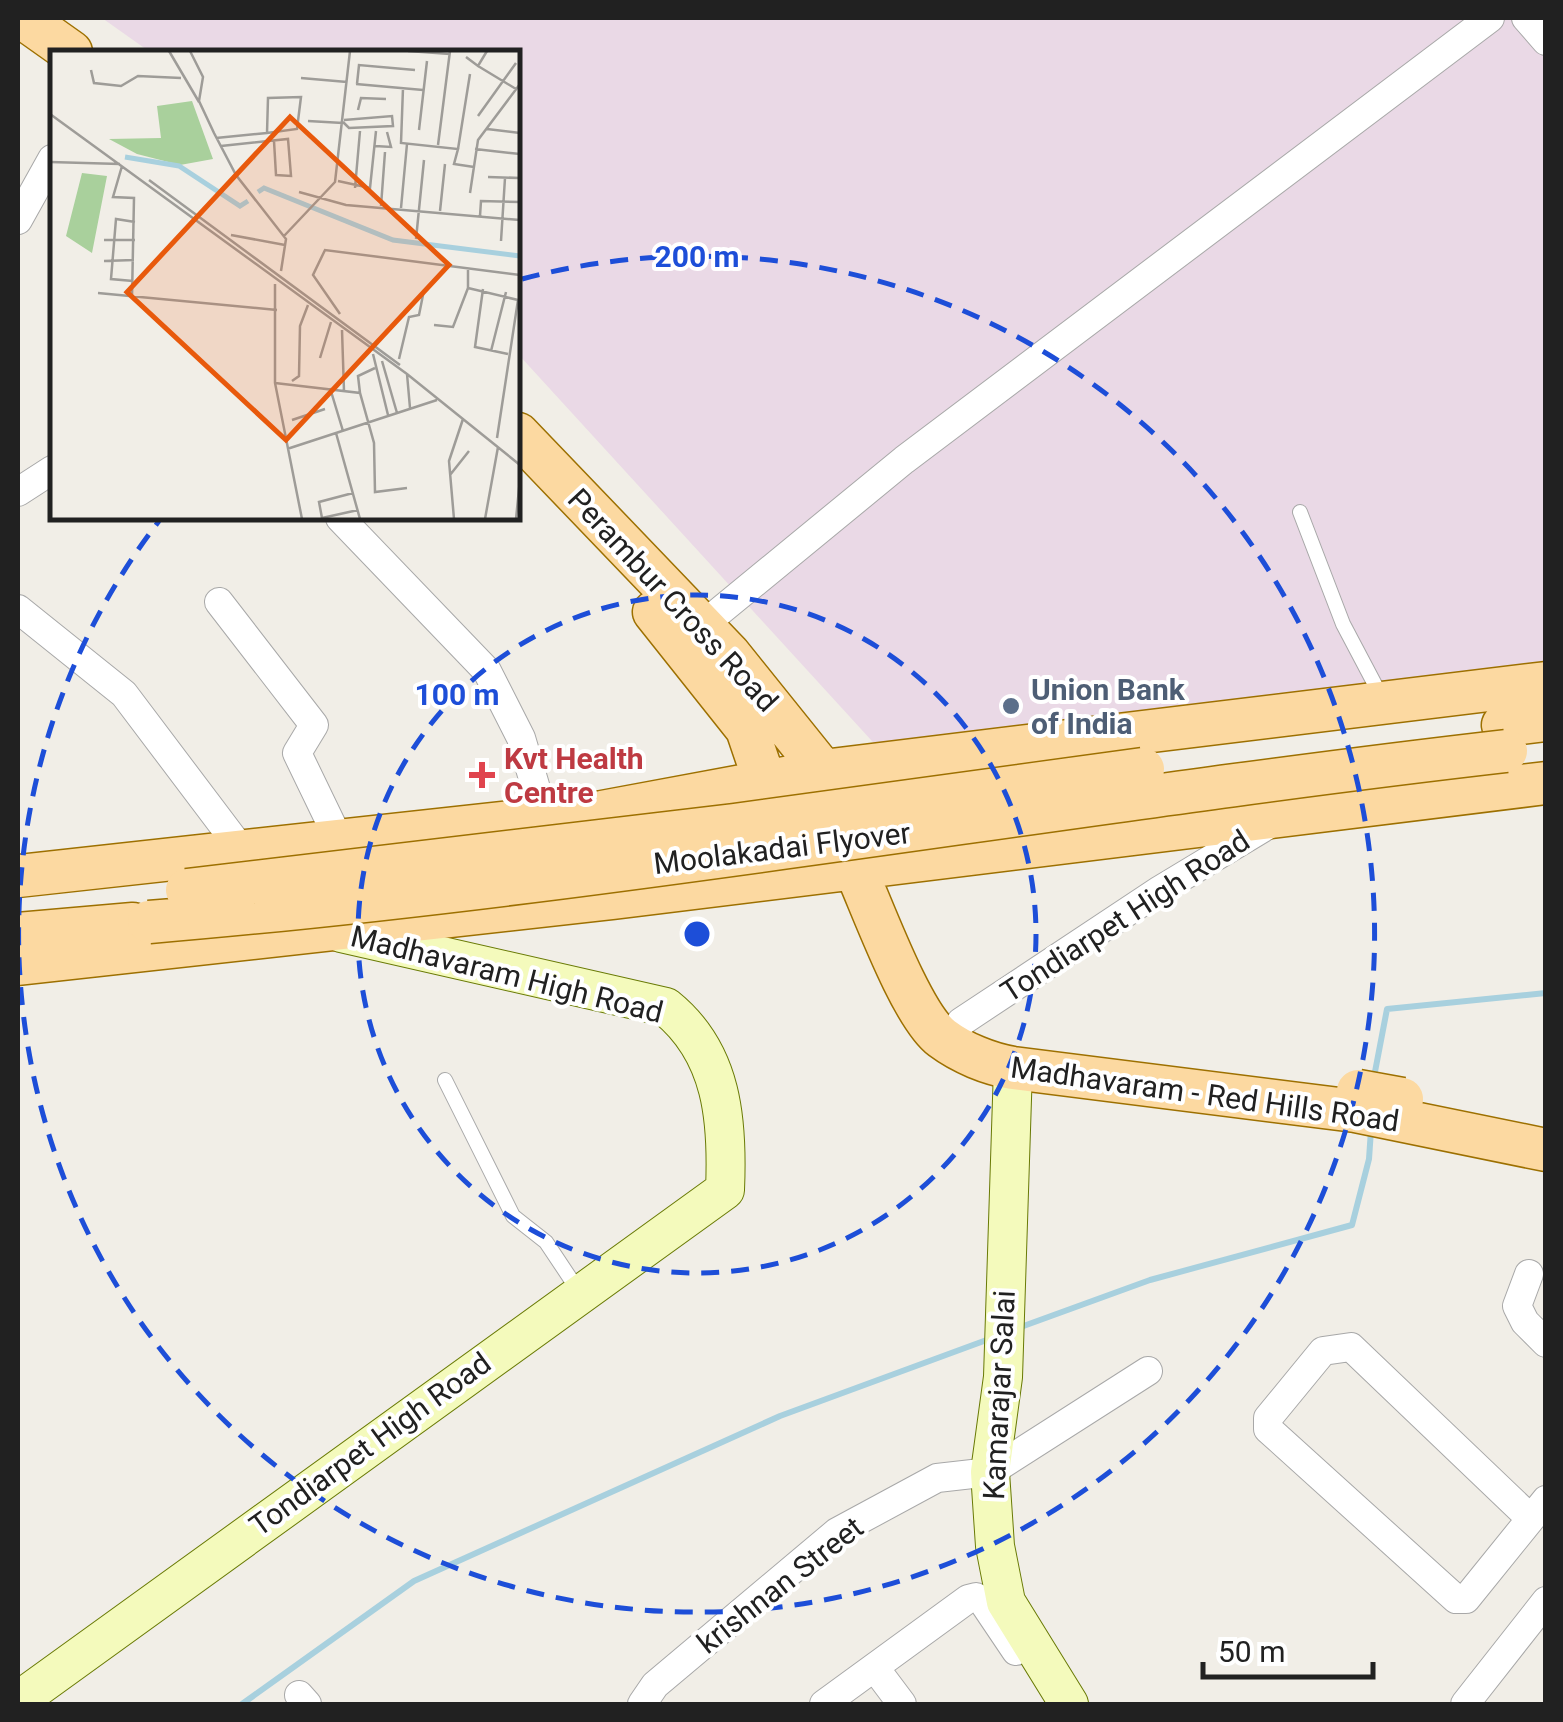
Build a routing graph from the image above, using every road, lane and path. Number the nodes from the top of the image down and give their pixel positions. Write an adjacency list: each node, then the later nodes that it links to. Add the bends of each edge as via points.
1 (23, 18): 6 (main road)
2 (1490, 18): 18 (street, via 904,460)
3 (1526, 18): 4 (street)
4 (1546, 40)
5 (18, 45): 7 (main road)
6 (68, 50)
7 (50, 68)
8 (50, 163): 9 (street)
9 (18, 220)
10 (520, 436): 18 (main road, Perambur Cross Road)
11 (520, 463): 18 (main road, Perambur Cross Road)
12 (50, 471): 13 (street)
13 (18, 491)
14 (1300, 512): 20 (lane, via 1343,624)
15 (342, 520): 29 (street, via 487,671 520,738)
16 (219, 602): 30 (street, via 314,725 297,753)
17 (18, 609): 32 (street, via 124,694)
18 (692, 634): 24 (main road, Perambur Cross Road); 25 (main road, Perambur Cross Road, via 747,729)
19 (1546, 684): 20 (main road)
20 (1384, 702): 23 (main road)
21 (1546, 720): 22 (main road, Moolakadai Flyover)
22 (1518, 741): 37 (main road, Moolakadai Flyover, bridge, via 947,827 339,906)
23 (981, 753): 24 (main road); 31 (main road)
24 (823, 771): 25 (main road)
25 (765, 782): 28 (main road)
26 (1546, 783): 27 (main road)
27 (1290, 811): 31 (main road); 41 (street, Tondiarpet High Road)
28 (602, 812): 29 (main road); 35 (main road)
29 (544, 819): 30 (main road)
30 (340, 842): 32 (main road)
31 (996, 852): 33 (main road)
32 (244, 853): 34 (main road)
33 (864, 865): 35 (main road); 41 (main road); 42 (main road, Madhavaram - Red Hills Road, via 918,1007 940,1036)
34 (18, 876)
35 (614, 898): 38 (main road)
36 (18, 905): 37 (main road, Moolakadai Flyover)
37 (148, 908): 39 (main road, Moolakadai Flyover)
38 (330, 931): 40 (main road); 48 (street, Madhavaram High Road, via 666,1007 692,1028 719,1091 728,1132)
39 (18, 934)
40 (18, 964)
41 (961, 1022): 44 (main road, Madhavaram - Red Hills Road, via 1016,1040)
42 (1013, 1068): 44 (main road, Madhavaram - Red Hills Road); 53 (street, Kamarajar Salai, via 1002,1378)
43 (444, 1080): 50 (lane, via 512,1216 546,1242)
44 (1356, 1101): 45 (main road, Madhavaram - Red Hills Road, bridge)
45 (1400, 1109): 46 (main road, Madhavaram - Red Hills Road); 47 (main road, Madhavaram - Red Hills Road)
46 (1546, 1124)
47 (1546, 1150)
48 (725, 1190): 50 (street, Tondiarpet High Road)
49 (1529, 1274): 51 (street, via 1517,1306)
50 (581, 1293): 57 (street, Tondiarpet High Road)
51 (1546, 1342)
52 (1148, 1371): 53 (street)
53 (990, 1472): 58 (street, krishnan Street, via 937,1478 837,1532 655,1685); 62 (street, Kamarajar Salai, via 1006,1602)
54 (1538, 1509): 54 (street, via 1351,1347 1323,1351 1268,1418 1268,1430 1456,1599 1466,1598)
55 (1546, 1601): 63 (street)
56 (875, 1668): 59 (street); 60 (street); 61 (street, via 976,1598)
57 (18, 1701)
58 (645, 1703)
59 (824, 1704)
60 (902, 1704)
61 (1054, 1704)
62 (1069, 1704)
63 (1465, 1704)

